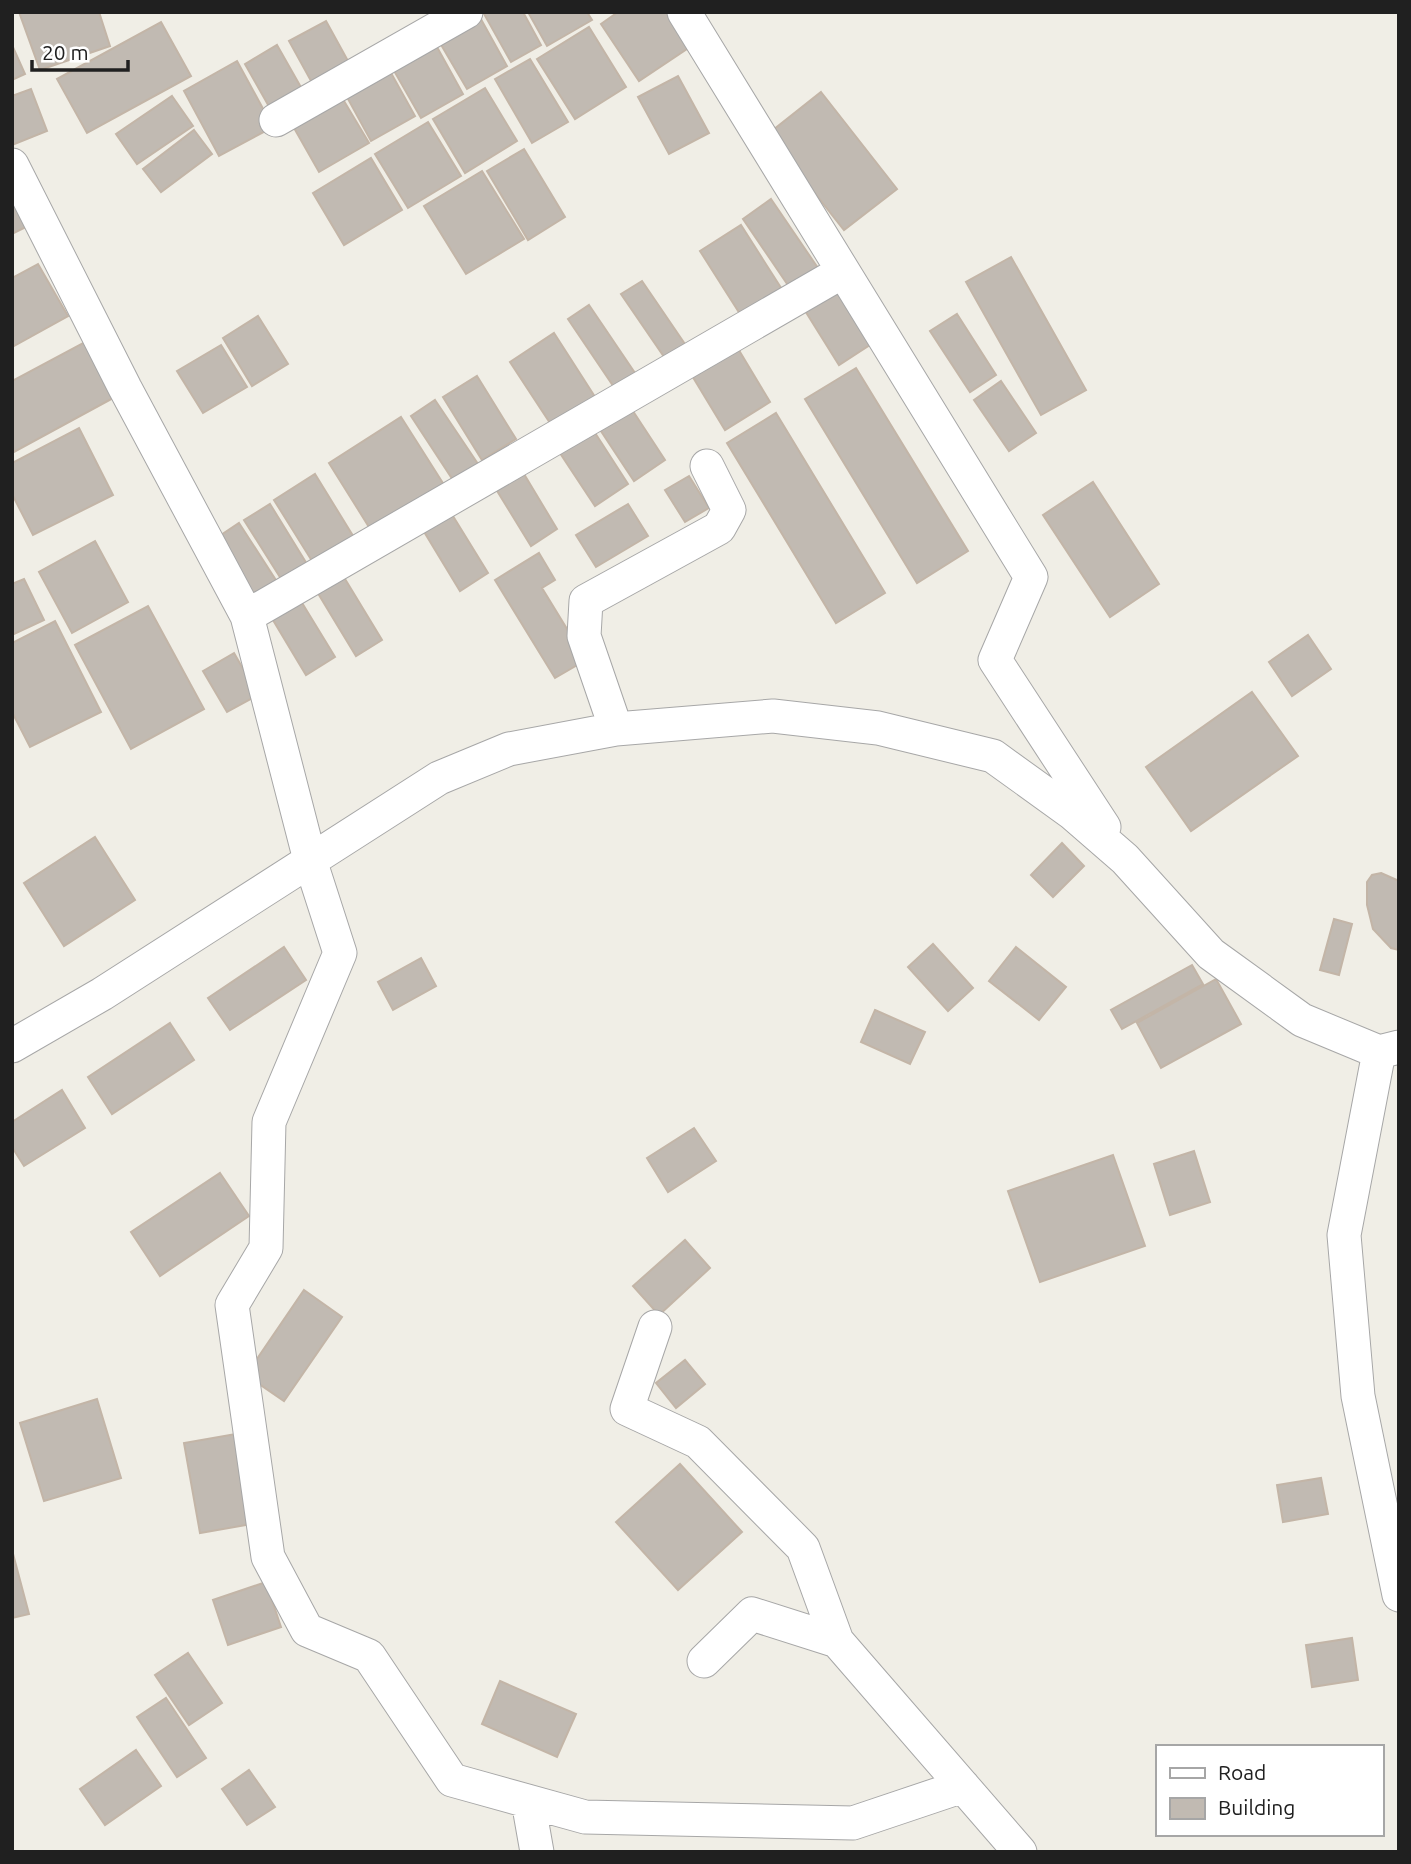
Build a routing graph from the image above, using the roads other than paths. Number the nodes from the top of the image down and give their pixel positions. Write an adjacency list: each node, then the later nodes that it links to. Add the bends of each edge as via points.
1 (466, 12): 3 (street)
2 (684, 12): 5 (street)
3 (276, 120)
4 (12, 165): 7 (street)
5 (842, 272): 7 (street); 9 (street, via 1031,577 995,660)
6 (707, 466): 8 (street, via 729,510 719,528 586,601 584,636)
7 (247, 615): 10 (street)
8 (616, 729): 9 (street, via 773,716 878,728 993,756 1072,813); 10 (street, via 509,749 439,778)
9 (1125, 859): 12 (street, via 1211,954 1302,1020)
10 (310, 860): 11 (street, via 102,994); 18 (street, via 340,953 269,1122 266,1248 232,1305 268,1558 307,1630 369,1656 452,1780)
11 (12, 1046)
12 (1389, 1049): 14 (street, via 1344,1235 1358,1396)
13 (655, 1327): 15 (street, via 627,1409 698,1442 803,1548)
14 (1399, 1595)
15 (837, 1641): 16 (street, via 752,1614); 17 (street)
16 (704, 1661)
17 (963, 1786): 18 (street, via 853,1823 585,1817); 20 (street)
18 (528, 1801): 19 (street)
19 (537, 1852)
20 (1020, 1852)

